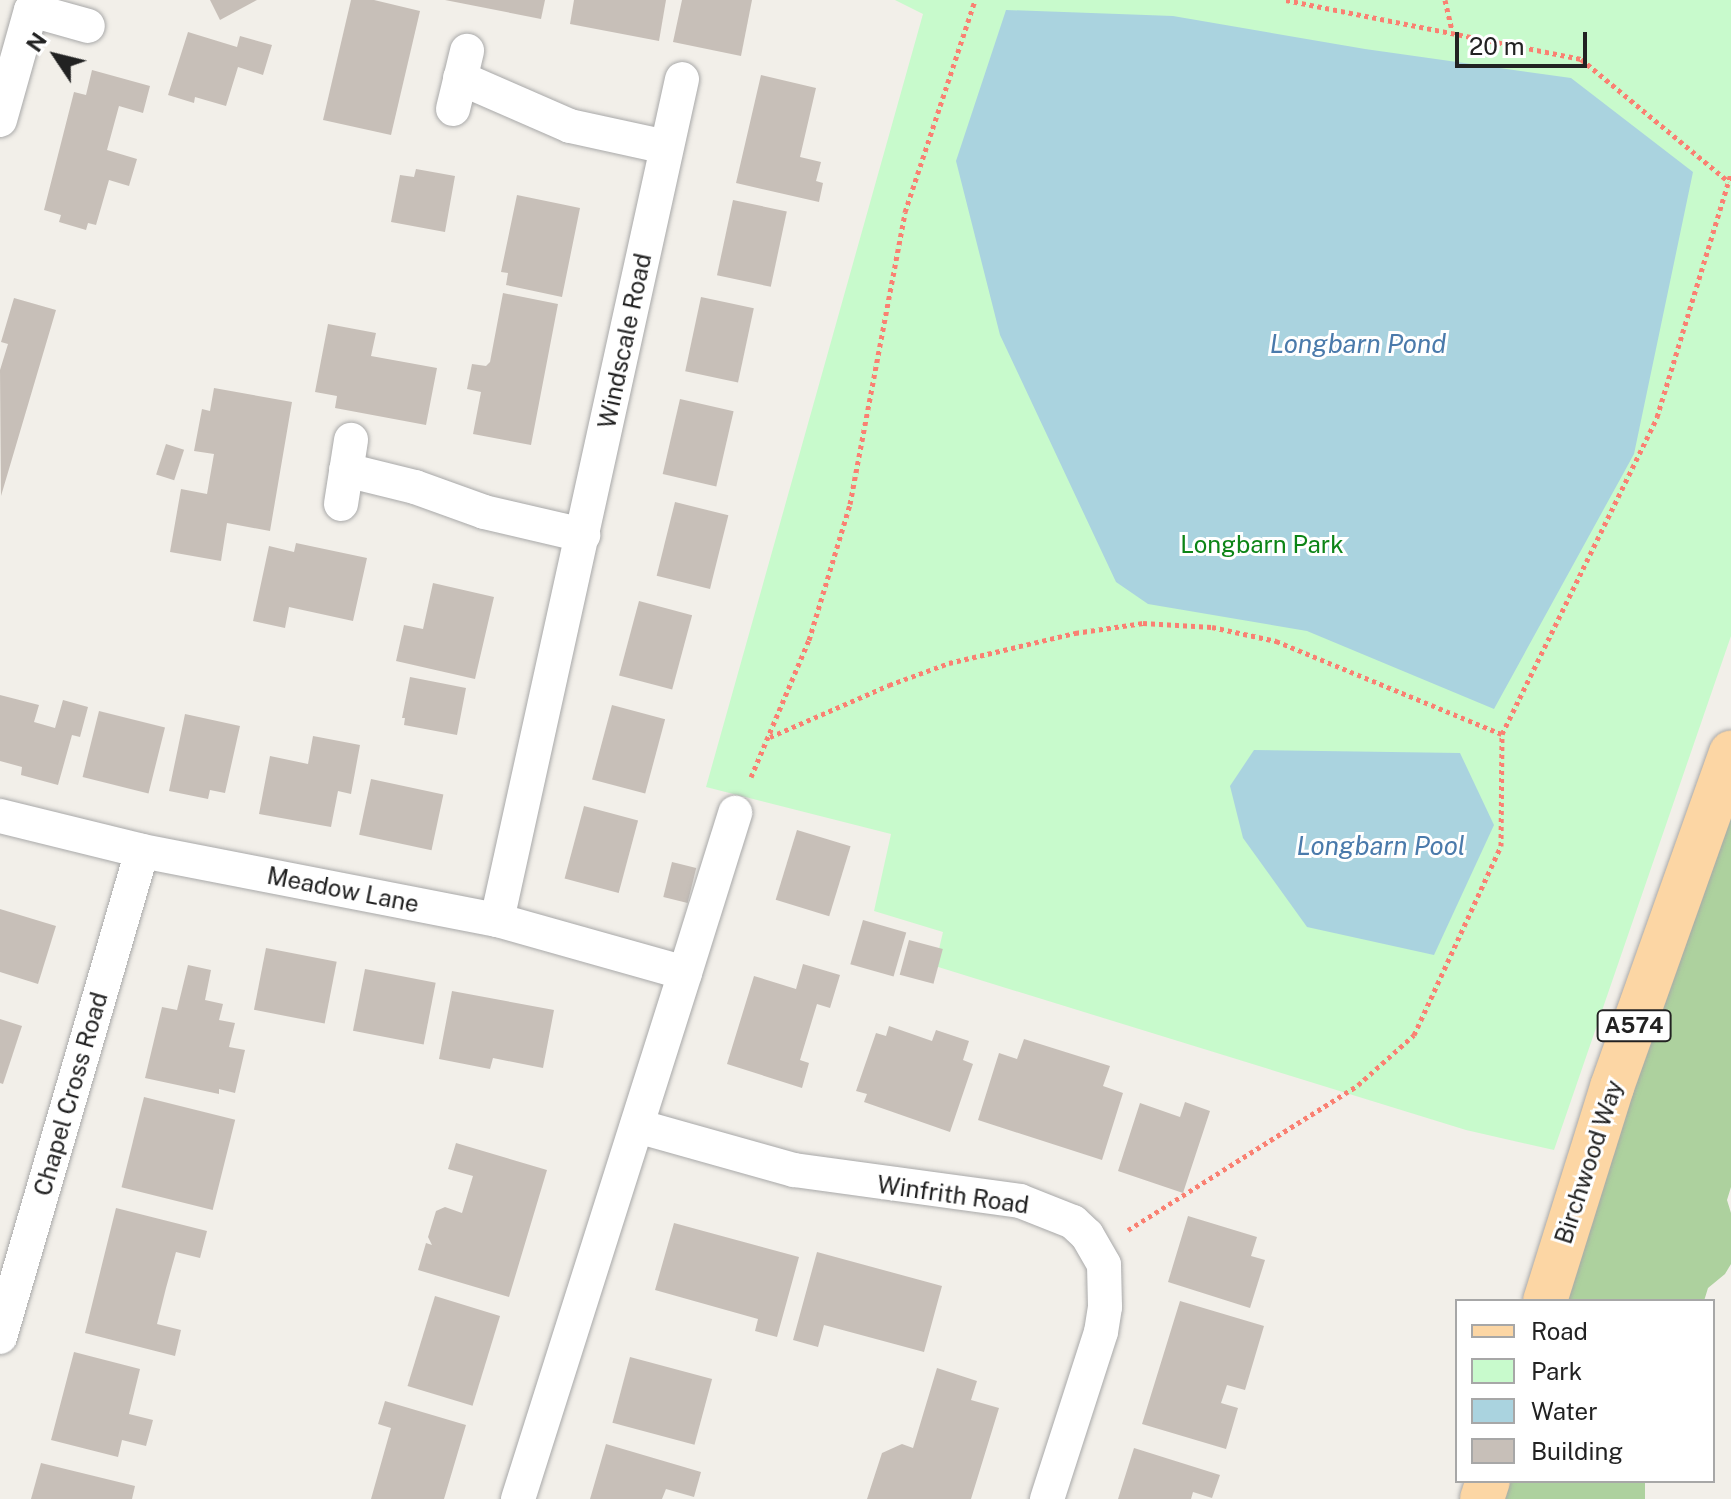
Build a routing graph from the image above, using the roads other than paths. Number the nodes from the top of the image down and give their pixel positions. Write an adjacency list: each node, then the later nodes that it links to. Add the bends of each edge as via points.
1 (88, 26): 4 (street, via 31,10)
2 (682, 79): 5 (street, Windscale Road)
3 (460, 80): 5 (street, via 570,126)
4 (0, 120)
5 (666, 147): 7 (street, Windscale Road)
6 (341, 504): 7 (street, via 349,455 484,512)
7 (583, 535): 12 (street, Windscale Road)
8 (1731, 753): 15 (main road, Birchwood Way / A574, via 1612,1087)
9 (735, 813): 13 (street)
10 (0, 816): 11 (street, Meadow Lane)
11 (142, 851): 12 (street, Meadow Lane); 16 (street, Chapel Cross Road)
12 (497, 920): 13 (street, Meadow Lane)
13 (685, 973): 14 (street)
14 (637, 1126): 17 (street); 18 (street, Winfrith Road, via 794,1170 1020,1201 1073,1222 1096,1249 1106,1284 1101,1332)
15 (1546, 1299)
16 (0, 1337)
17 (518, 1499)
18 (1047, 1499)

